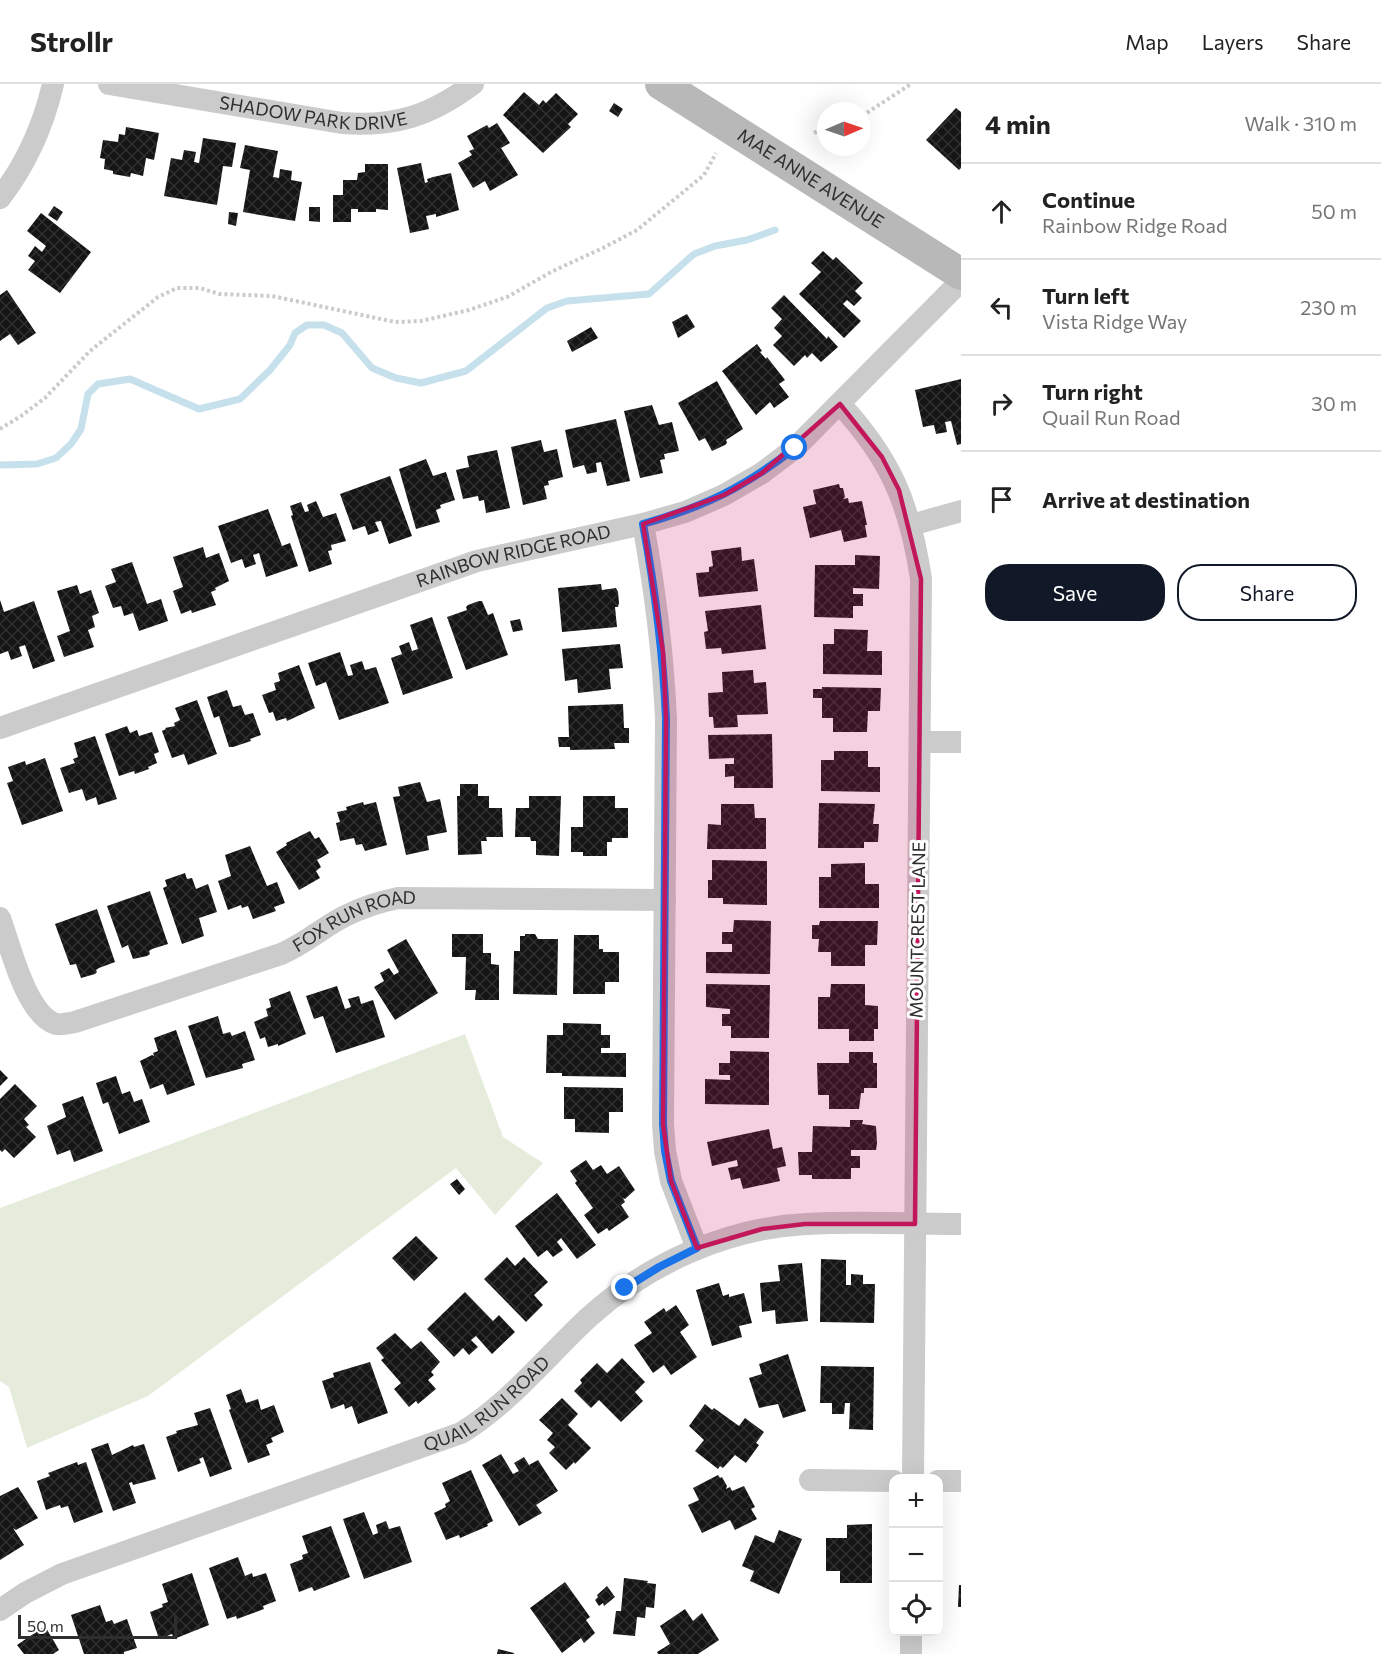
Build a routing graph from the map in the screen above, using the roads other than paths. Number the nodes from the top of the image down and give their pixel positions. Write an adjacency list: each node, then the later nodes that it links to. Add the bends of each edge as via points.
1 (52, 84): 5 (street, via 36,141)
2 (110, 84): 3 (street, SHADOW PARK DRIVE, via 366,125 423,114)
3 (473, 84)
4 (661, 84): 6 (main road, MAE ANNE AVENUE)
5 (0, 198)
6 (961, 274)
7 (961, 281): 8 (street, RAINBOW RIDGE ROAD)
8 (840, 404): 10 (street, RAINBOW RIDGE ROAD, via 795,448 762,473 685,512); 11 (street, MOUNTCREST LANE, via 882,457)
9 (961, 511): 11 (street)
10 (643, 524): 12 (street, RAINBOW RIDGE ROAD, via 477,561); 15 (street, via 663,663)
11 (911, 525): 13 (street, MOUNTCREST LANE, via 921,579)
12 (0, 728)
13 (920, 742): 14 (street); 17 (street, MOUNTCREST LANE)
14 (961, 742)
15 (665, 900): 16 (street, FOX RUN ROAD, via 398,898 343,916 281,954 75,1022 57,1024 42,1016 28,996); 19 (street, via 665,1151 671,1181)
16 (0, 918)
17 (915, 1224): 18 (street, QUAIL RUN ROAD); 19 (street, QUAIL RUN ROAD, via 805,1224 762,1229); 20 (street, MOUNTCREST LANE)
18 (961, 1224)
19 (697, 1248): 25 (street, QUAIL RUN ROAD, via 625,1288 485,1418 461,1433 62,1574)
20 (913, 1474)
21 (810, 1480): 22 (street)
22 (889, 1481)
23 (943, 1481): 24 (street)
24 (961, 1481)
25 (0, 1610)
26 (911, 1636): 27 (street)
27 (911, 1654)

